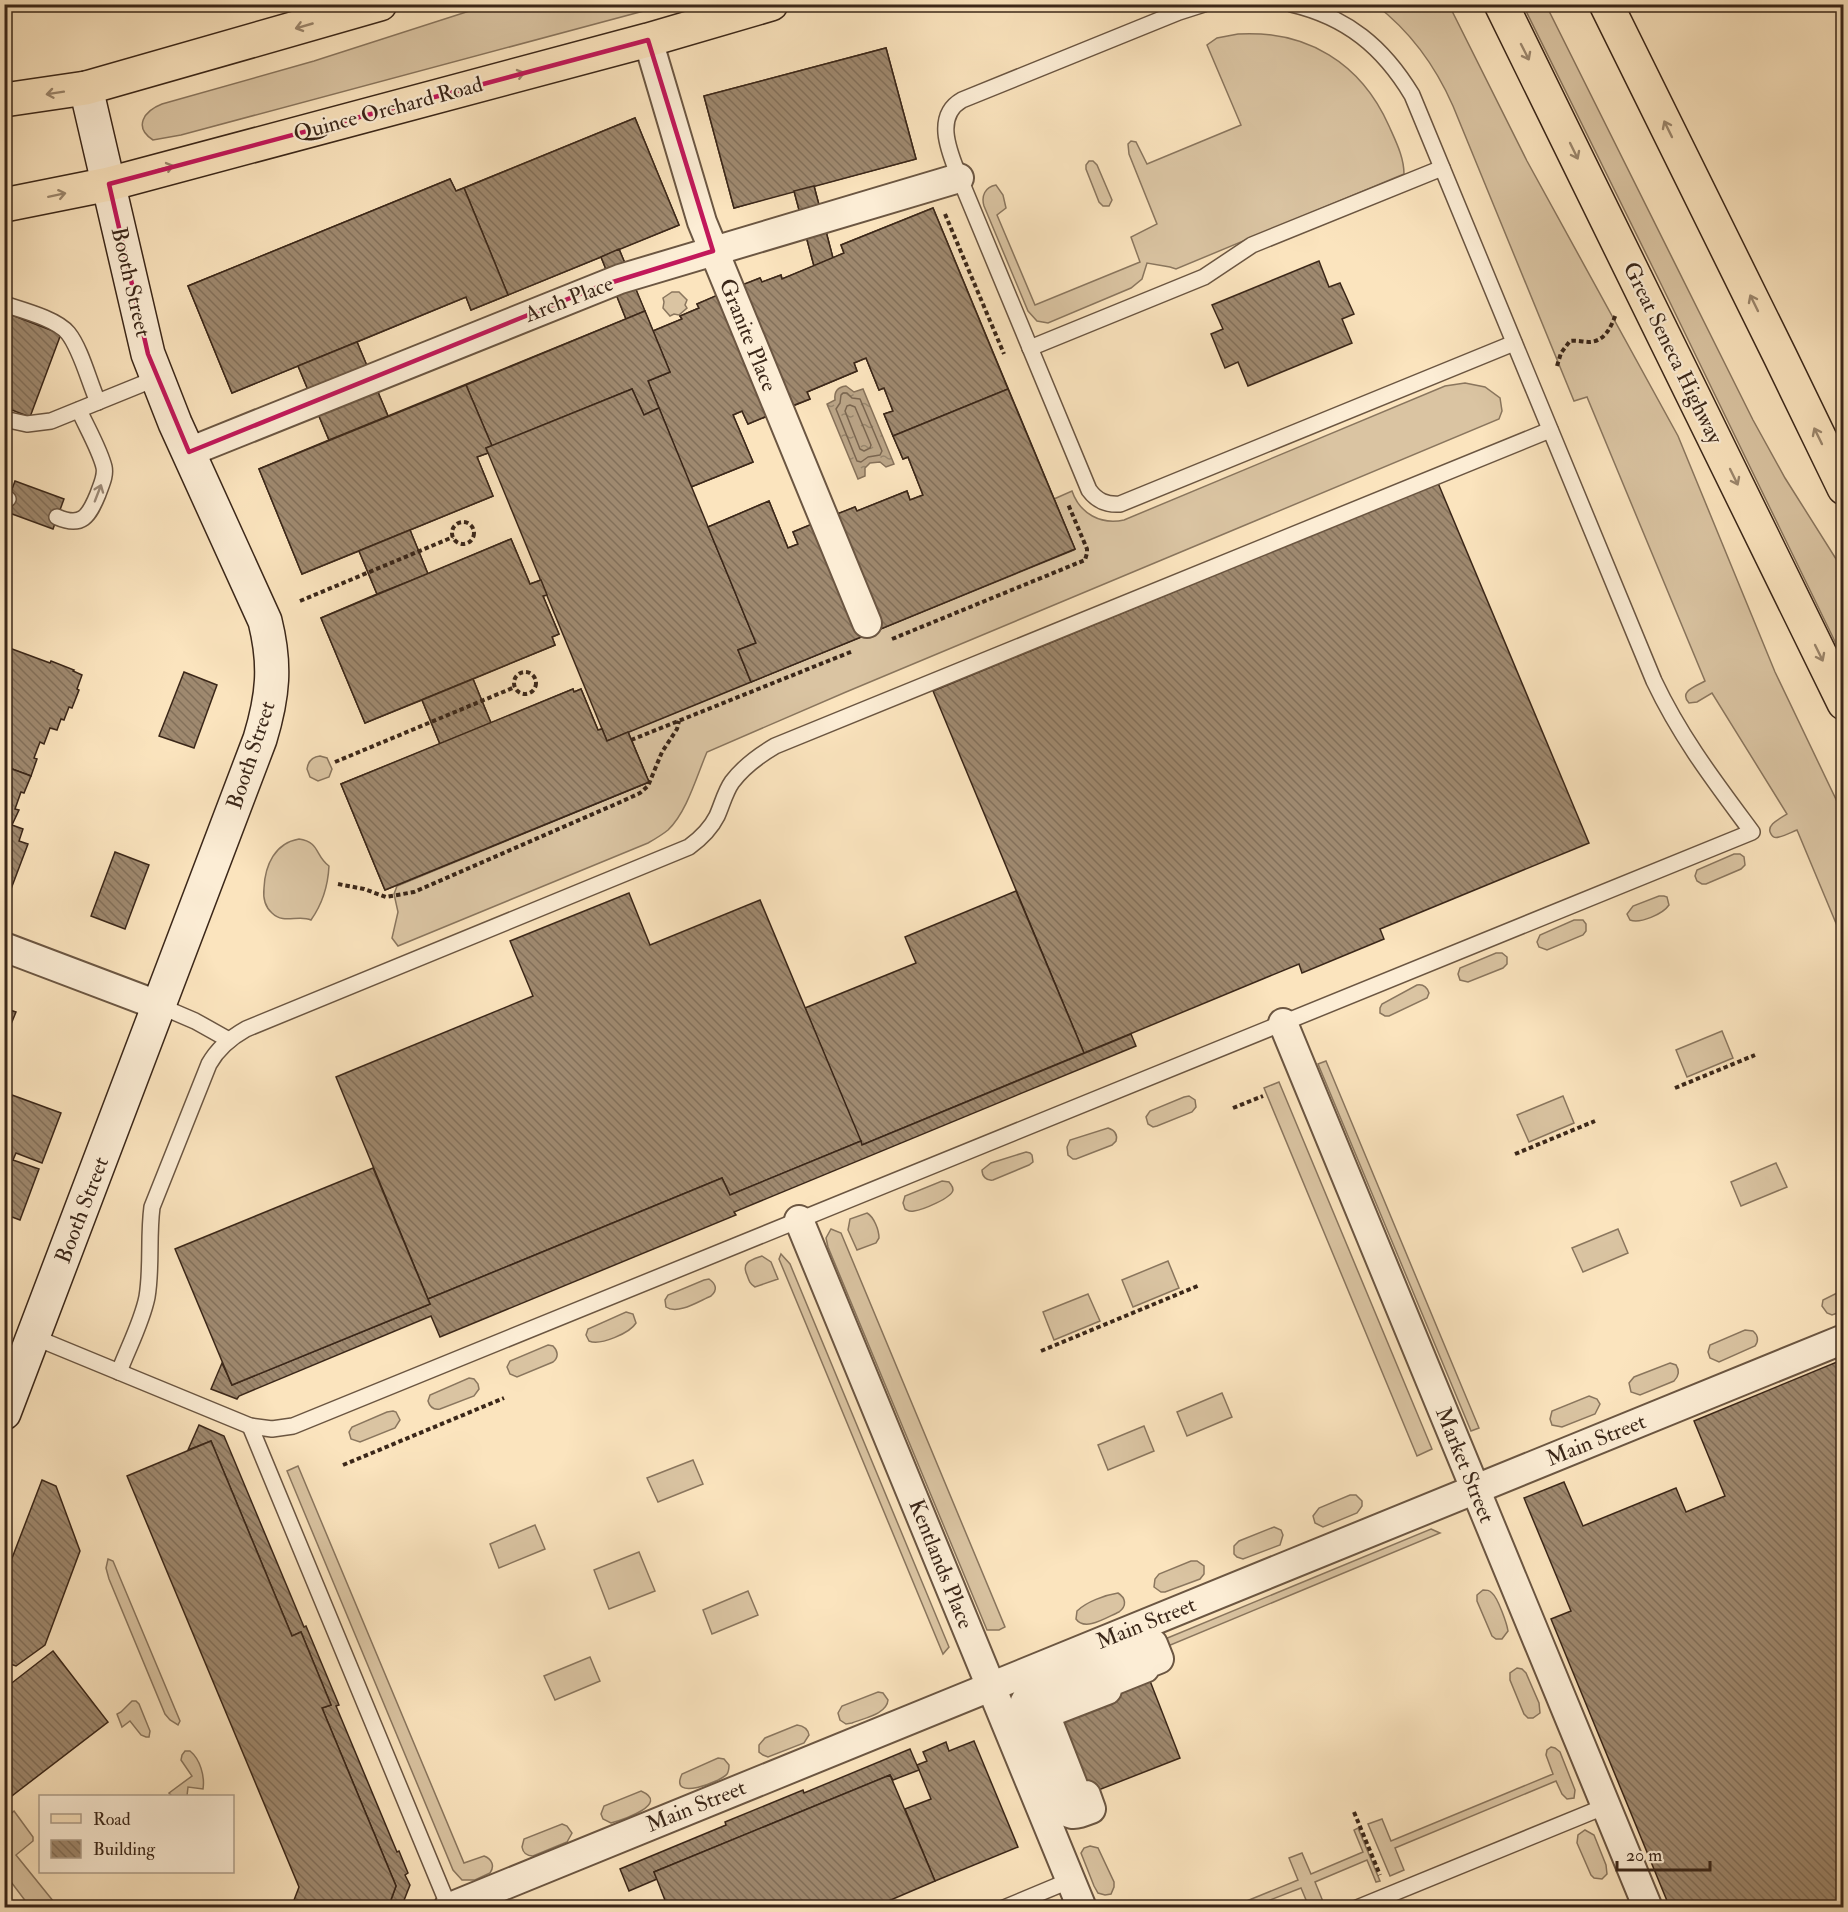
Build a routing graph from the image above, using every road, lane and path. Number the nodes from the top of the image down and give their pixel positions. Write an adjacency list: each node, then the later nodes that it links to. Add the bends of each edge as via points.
1 (380, 4): 8 (main road, one-way to 8)
2 (771, 4): 7 (main road, Quince Orchard Road)
3 (1203, 4): 11 (lane, via 957,103 949,112 945,131)
4 (1291, 4): 10 (lane, via 1342,23 1383,54 1412,95)
5 (1501, 4): 36 (main road, Great Seneca Highway, one-way to 36)
6 (1611, 13): 28 (main road, one-way to 6)
7 (648, 40): 12 (main road, Quince Orchard Road, one-way to 7); 15 (street, Granite Place)
8 (86, 88): 9 (main road, one-way to 9); 12 (street, Booth Street)
9 (4, 100)
10 (1442, 168): 18 (lane); 19 (lane, via 1252,245 1204,277)
11 (959, 178): 15 (street, Arch Place); 19 (lane)
12 (109, 184): 13 (main road, Quince Orchard Road, one-way to 12); 22 (street, Booth Street)
13 (4, 206)
14 (945, 213): 20 (path)
15 (713, 250): 27 (street, Arch Place, via 600,286); 33 (street, Granite Place)
16 (4, 304): 23 (lane, via 55,323 68,332)
17 (1616, 314): 21 (path, via 1599,340 1570,342)
18 (1514, 343): 19 (lane, via 1111,505 1094,498 1089,490); 26 (lane)
19 (1030, 348)
20 (1009, 365)
21 (1557, 366)
22 (157, 378): 23 (lane); 27 (street, Booth Street)
23 (98, 402): 24 (lane)
24 (79, 410): 25 (lane, via 33,424); 30 (lane, one-way to 24, via 73,522 85,518 104,476)
25 (4, 419)
26 (1550, 430): 43 (lane, via 1663,700 1696,757 1752,832); 44 (lane, via 775,746 743,768 731,784 716,819 688,847 246,1029)
27 (189, 452): 42 (street, Booth Street, via 265,621 273,672 260,739)
28 (1844, 488)
29 (1064, 495): 33 (path, via 1087,549 1085,560)
30 (57, 517)
31 (453, 537): 31 (path, via 459,544 470,542 474,533 465,522 458,523 453,528); 32 (path)
32 (300, 601)
33 (876, 632)
34 (858, 650): 37 (path)
35 (515, 687): 35 (path, via 521,693 531,692 534,679 522,673 514,680); 39 (path)
36 (1844, 703)
37 (679, 721): 38 (path); 40 (path, via 648,786 640,793 414,892 386,897)
38 (631, 740)
39 (335, 762)
40 (338, 884)
41 (4, 947): 42 (street)
42 (160, 1006): 44 (lane); 53 (street, Booth Street)
43 (1283, 1023): 51 (lane); 61 (street, Market Street)
44 (228, 1040): 56 (lane, via 209,1064 152,1207 147,1297)
45 (1755, 1055): 46 (path)
46 (1675, 1088)
47 (1263, 1096): 48 (path)
48 (1233, 1108)
49 (1595, 1121): 50 (path)
50 (1515, 1154)
51 (799, 1220): 59 (lane, via 293,1426); 62 (street, Kentlands Place)
52 (1200, 1285): 55 (path)
53 (34, 1337): 56 (lane); 58 (street, Booth Street)
54 (1844, 1339): 61 (street, Main Street)
55 (1041, 1351)
56 (119, 1372): 59 (lane)
57 (504, 1398): 60 (path)
58 (4, 1413)
59 (250, 1426): 68 (lane)
60 (343, 1465)
61 (1475, 1489): 62 (street, Main Street); 64 (street, Market Street)
62 (992, 1686): 66 (street, Kentlands Place); 68 (street, Main Street)
63 (1086, 1795): 63 (street, via 1091,1809 1077,1815 1062,1806 1024,1718 1025,1700 1037,1691 1153,1644 1159,1659 1105,1684 1107,1690 1045,1714 1078,1798)
64 (1606, 1806): 67 (lane); 72 (street, Market Street)
65 (1354, 1812): 67 (path)
66 (1071, 1880): 69 (lane); 70 (street, Kentlands Place)
67 (1389, 1895): 71 (lane)
68 (448, 1907)
69 (1004, 1908)
70 (1083, 1908)
71 (1357, 1908)
72 (1648, 1908)

